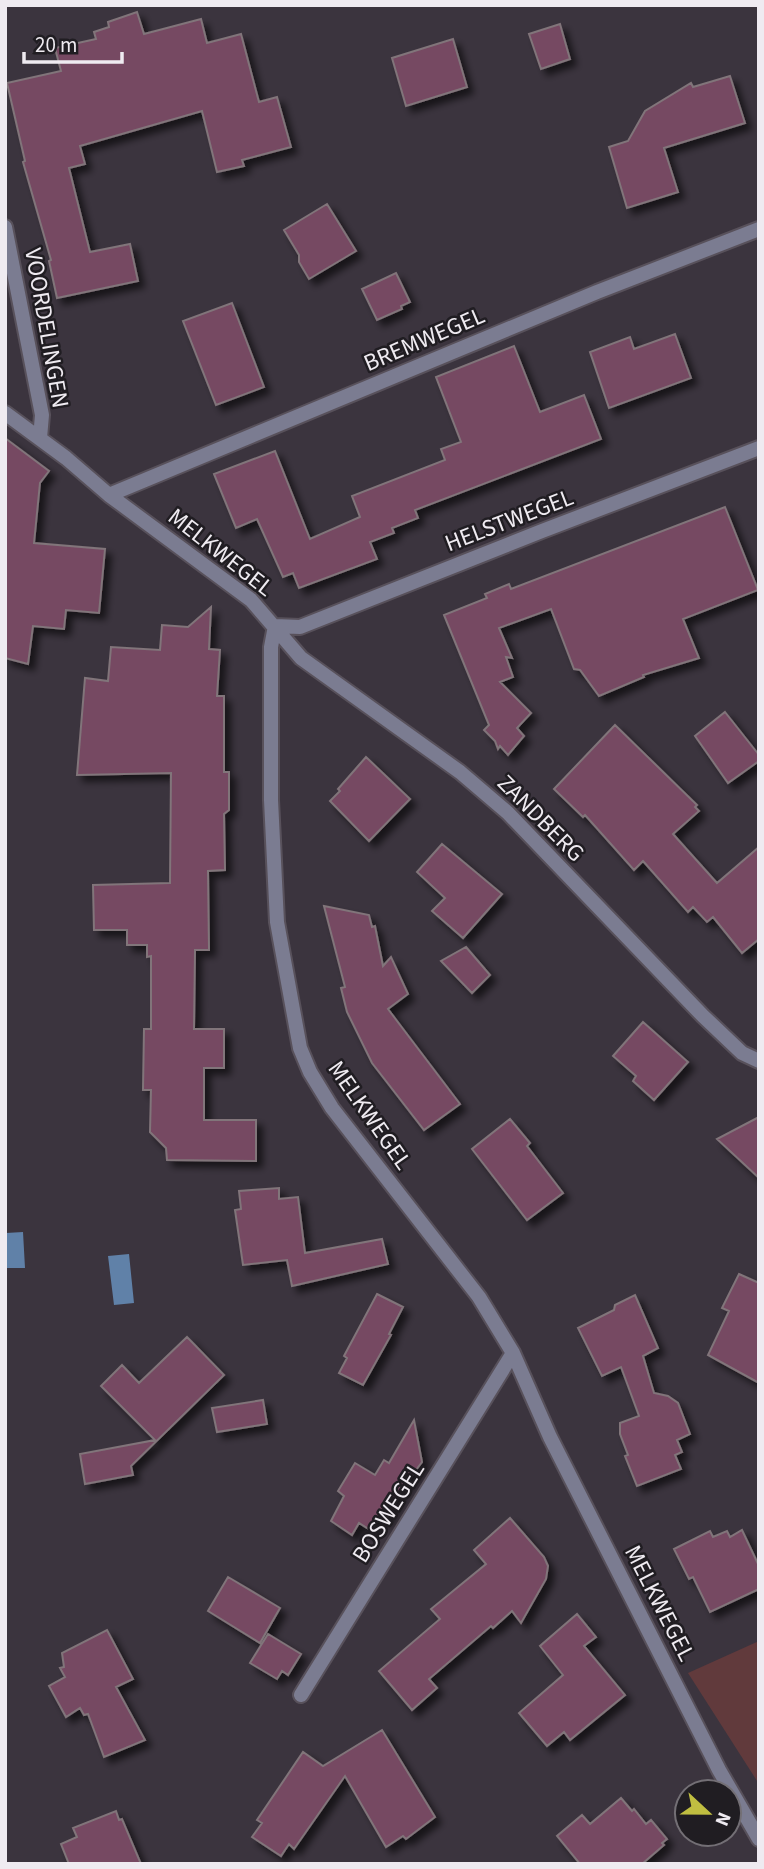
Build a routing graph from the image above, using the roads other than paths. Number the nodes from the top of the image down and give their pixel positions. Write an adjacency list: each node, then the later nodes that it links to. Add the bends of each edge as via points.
1 (5, 227): 4 (street, VOORDELINGEN, via 42,415)
2 (759, 229): 6 (street, BREMWEGEL)
3 (5, 413): 4 (street, MELKWEGEL)
4 (40, 438): 6 (street, MELKWEGEL)
5 (759, 449): 7 (street, HELSTWEGEL, via 300,627)
6 (108, 495): 7 (street, MELKWEGEL, via 251,600)
7 (275, 626): 8 (street, ZANDBERG, via 302,658 460,772 508,813 703,1016 742,1053); 9 (street, MELKWEGEL, via 271,659 275,891 300,1048 332,1108 479,1297)
8 (759, 1061)
9 (513, 1353): 10 (street, BOSWEGEL); 11 (street, MELKWEGEL, via 556,1449 719,1770)
10 (301, 1695)
11 (759, 1839)

